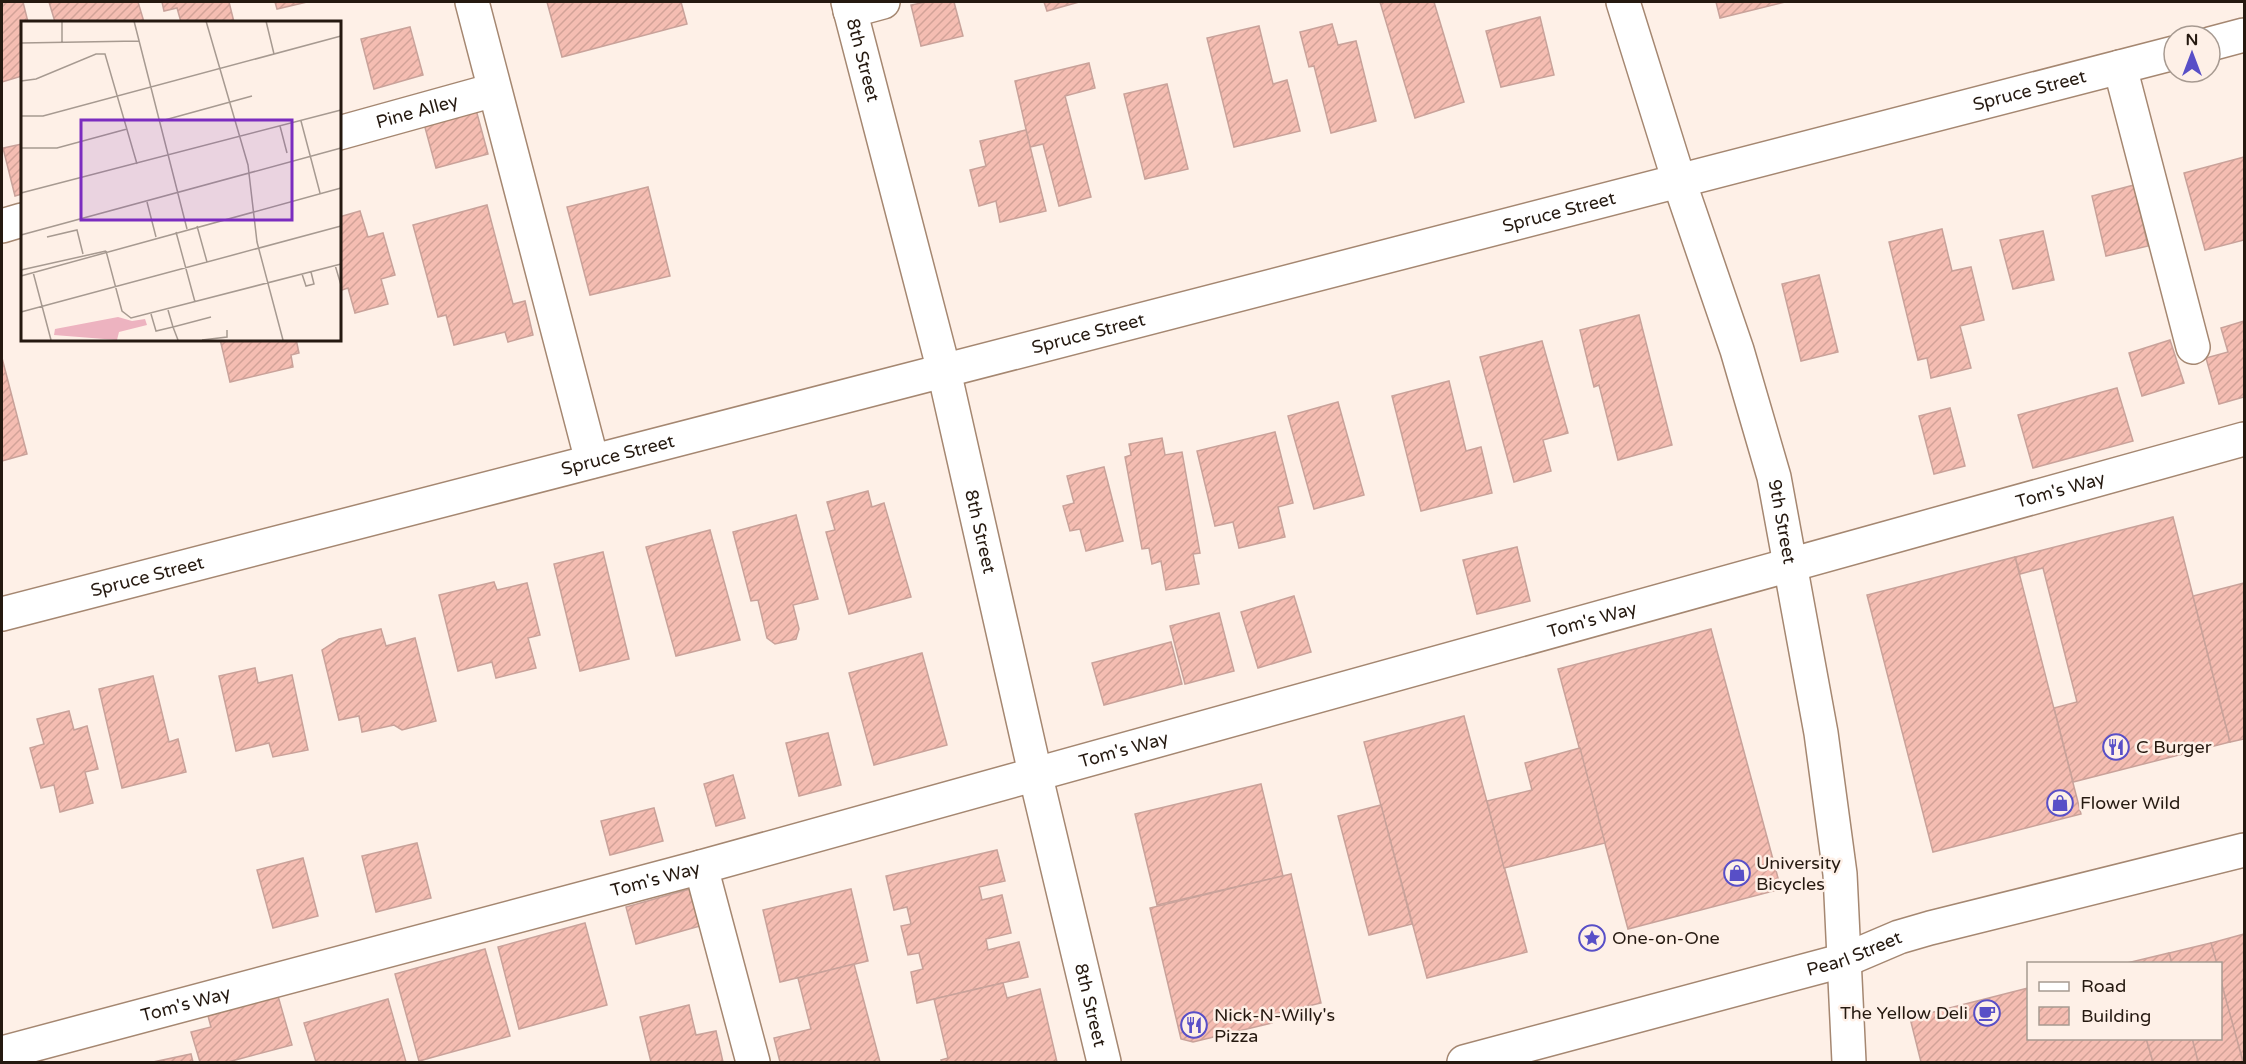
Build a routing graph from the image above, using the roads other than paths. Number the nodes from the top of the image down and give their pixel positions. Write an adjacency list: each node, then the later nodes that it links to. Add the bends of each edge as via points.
1 (472, 2): 9 (street)
2 (883, 2): 4 (street)
3 (1623, 2): 11 (street, 9th Street)
4 (849, 6): 15 (street, 8th Street)
5 (2244, 35): 6 (street)
6 (2222, 41)
7 (2162, 56): 8 (street, Spruce Street)
8 (2120, 67): 11 (street, Spruce Street); 14 (street)
9 (494, 90): 10 (street, Pine Alley); 17 (street)
10 (340, 133)
11 (1679, 181): 15 (street, Spruce Street); 18 (street, 9th Street, via 1737,350 1774,477)
12 (21, 220): 13 (street)
13 (2, 226)
14 (2193, 347)
15 (944, 371): 17 (street, Spruce Street); 20 (street, 8th Street)
16 (2244, 439): 18 (street, Tom's Way)
17 (592, 461): 19 (street, Spruce Street)
18 (1791, 563): 20 (street, Tom's Way); 23 (street, 9th Street, via 1821,733 1840,874)
19 (2, 614)
20 (1035, 773): 22 (street, Tom's Way); 26 (street, 8th Street)
21 (2244, 850): 23 (street, Pearl Street, via 1930,928)
22 (701, 867): 24 (street, Tom's Way); 25 (street)
23 (1845, 960): 27 (street, Pearl Street); 28 (street, 9th Street)
24 (2, 1053)
25 (753, 1062)
26 (1104, 1062)
27 (1464, 1062)
28 (1849, 1062)

